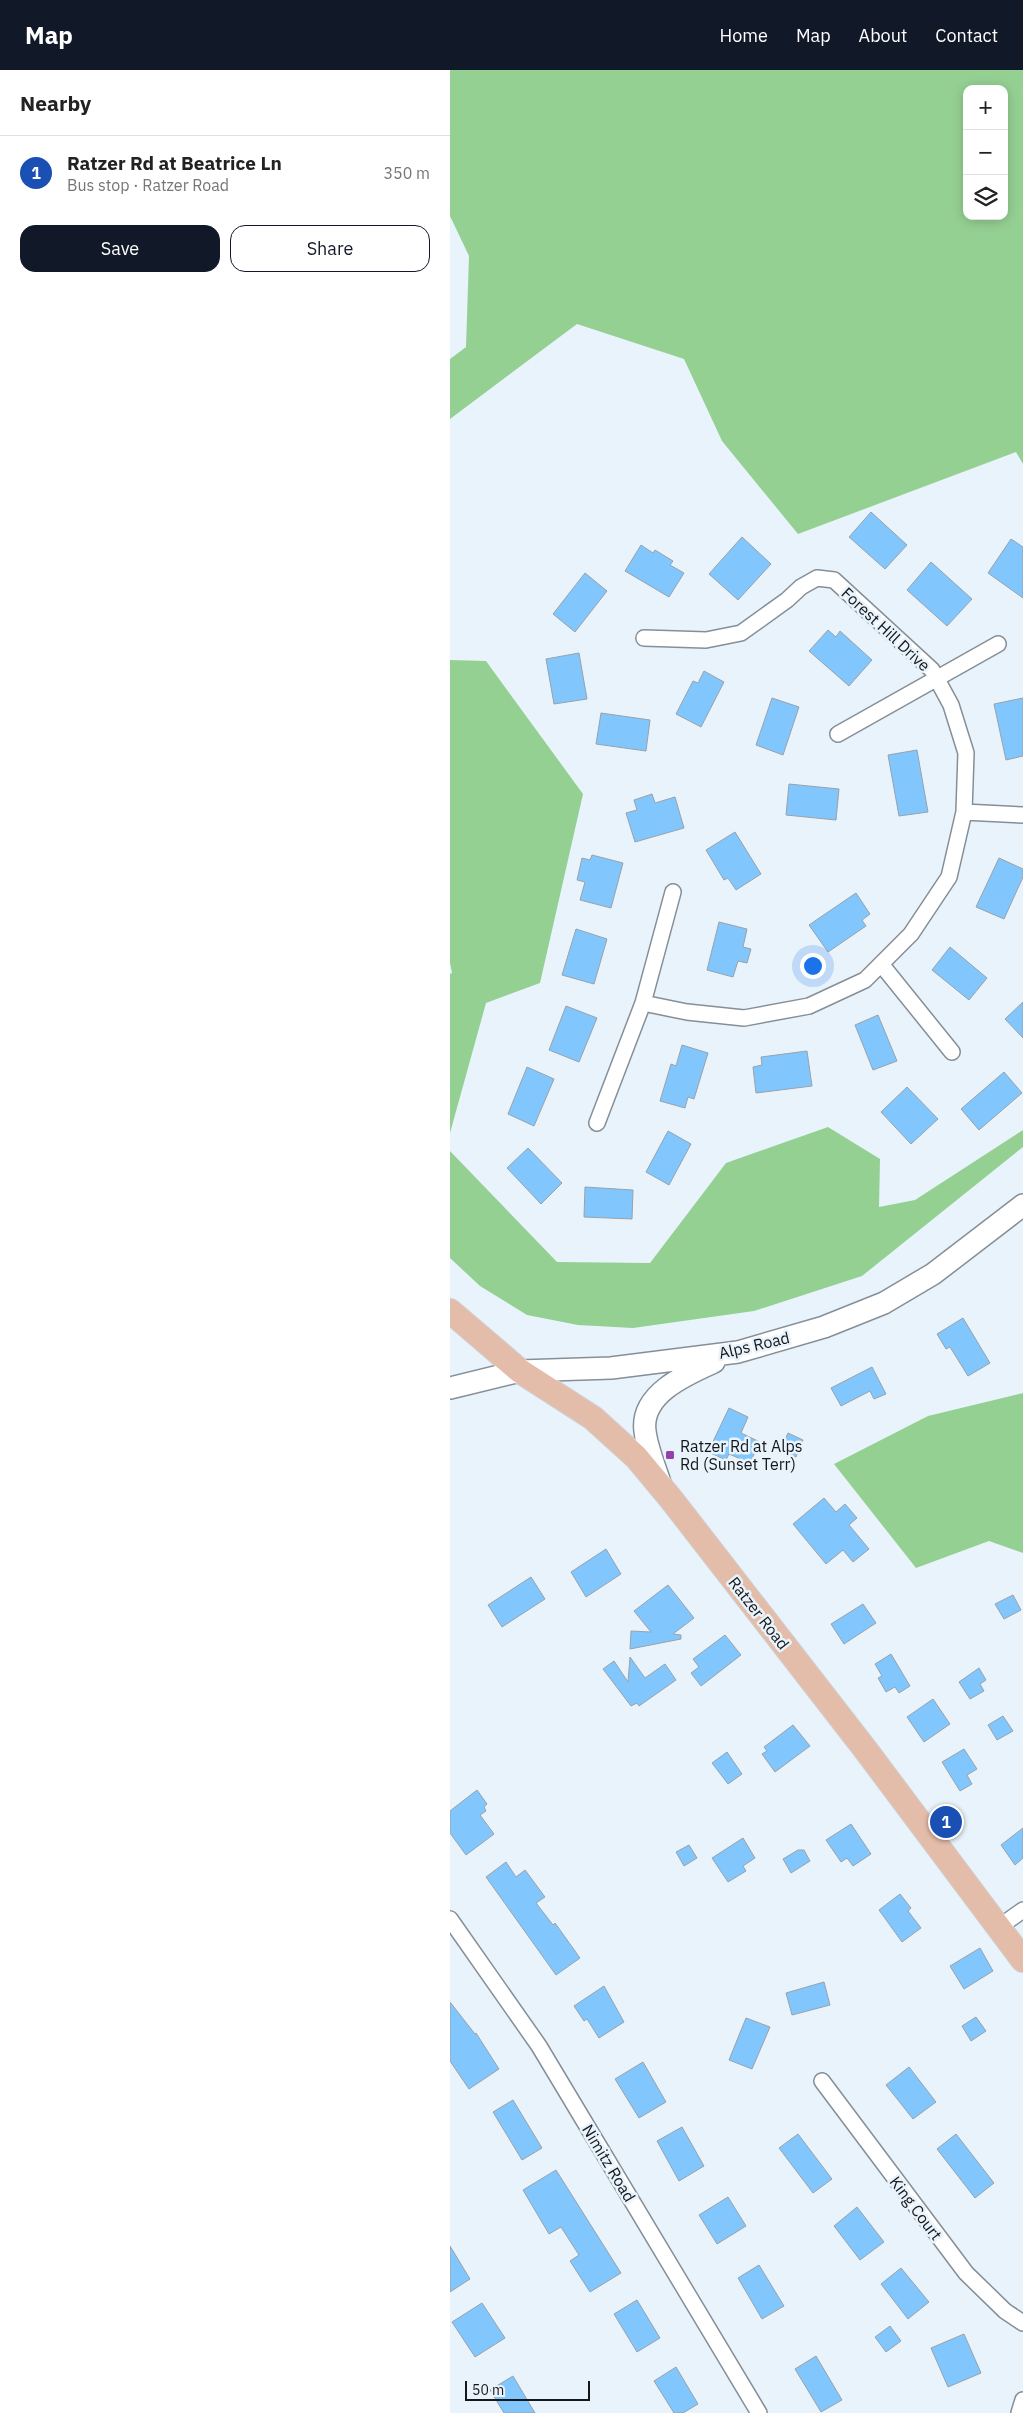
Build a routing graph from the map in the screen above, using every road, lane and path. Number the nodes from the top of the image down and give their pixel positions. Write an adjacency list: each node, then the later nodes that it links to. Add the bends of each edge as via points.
1 (644, 638): 3 (street, Forest Hill Drive, via 706,640 741,633 801,586 816,578 834,580)
2 (998, 644): 3 (street)
3 (937, 678): 4 (street); 5 (street, Forest Hill Drive, via 951,705 966,753)
4 (838, 734)
5 (964, 812): 6 (street); 8 (street, Forest Hill Drive, via 949,877 912,934)
6 (1023, 815)
7 (673, 892): 9 (street)
8 (881, 964): 9 (street, Forest Hill Drive, via 866,980 809,1006 744,1018); 10 (street)
9 (643, 1003): 11 (street)
10 (952, 1052)
11 (598, 1123)
12 (1023, 1205): 14 (main road, Alps Road, via 934,1274 884,1303 824,1328)
13 (450, 1311): 15 (main road, Ratzer Road)
14 (738, 1352): 15 (main road, Alps Road, via 611,1368); 17 (main road, via 687,1373 665,1389 649,1408 644,1430)
15 (520, 1371): 16 (main road, Alps Road); 17 (main road, Ratzer Road, via 593,1418 636,1457)
16 (450, 1388)
17 (661, 1487): 20 (main road, Ratzer Road)
18 (1023, 1910): 20 (street)
19 (450, 1920): 25 (street, Nimitz Road, via 540,2046)
20 (999, 1928): 21 (main road, Ratzer Road)
21 (1023, 1960)
22 (822, 2081): 23 (street, King Court, via 966,2273 999,2306)
23 (1023, 2323)
24 (1023, 2400): 26 (street)
25 (759, 2413)
26 (1019, 2413)

